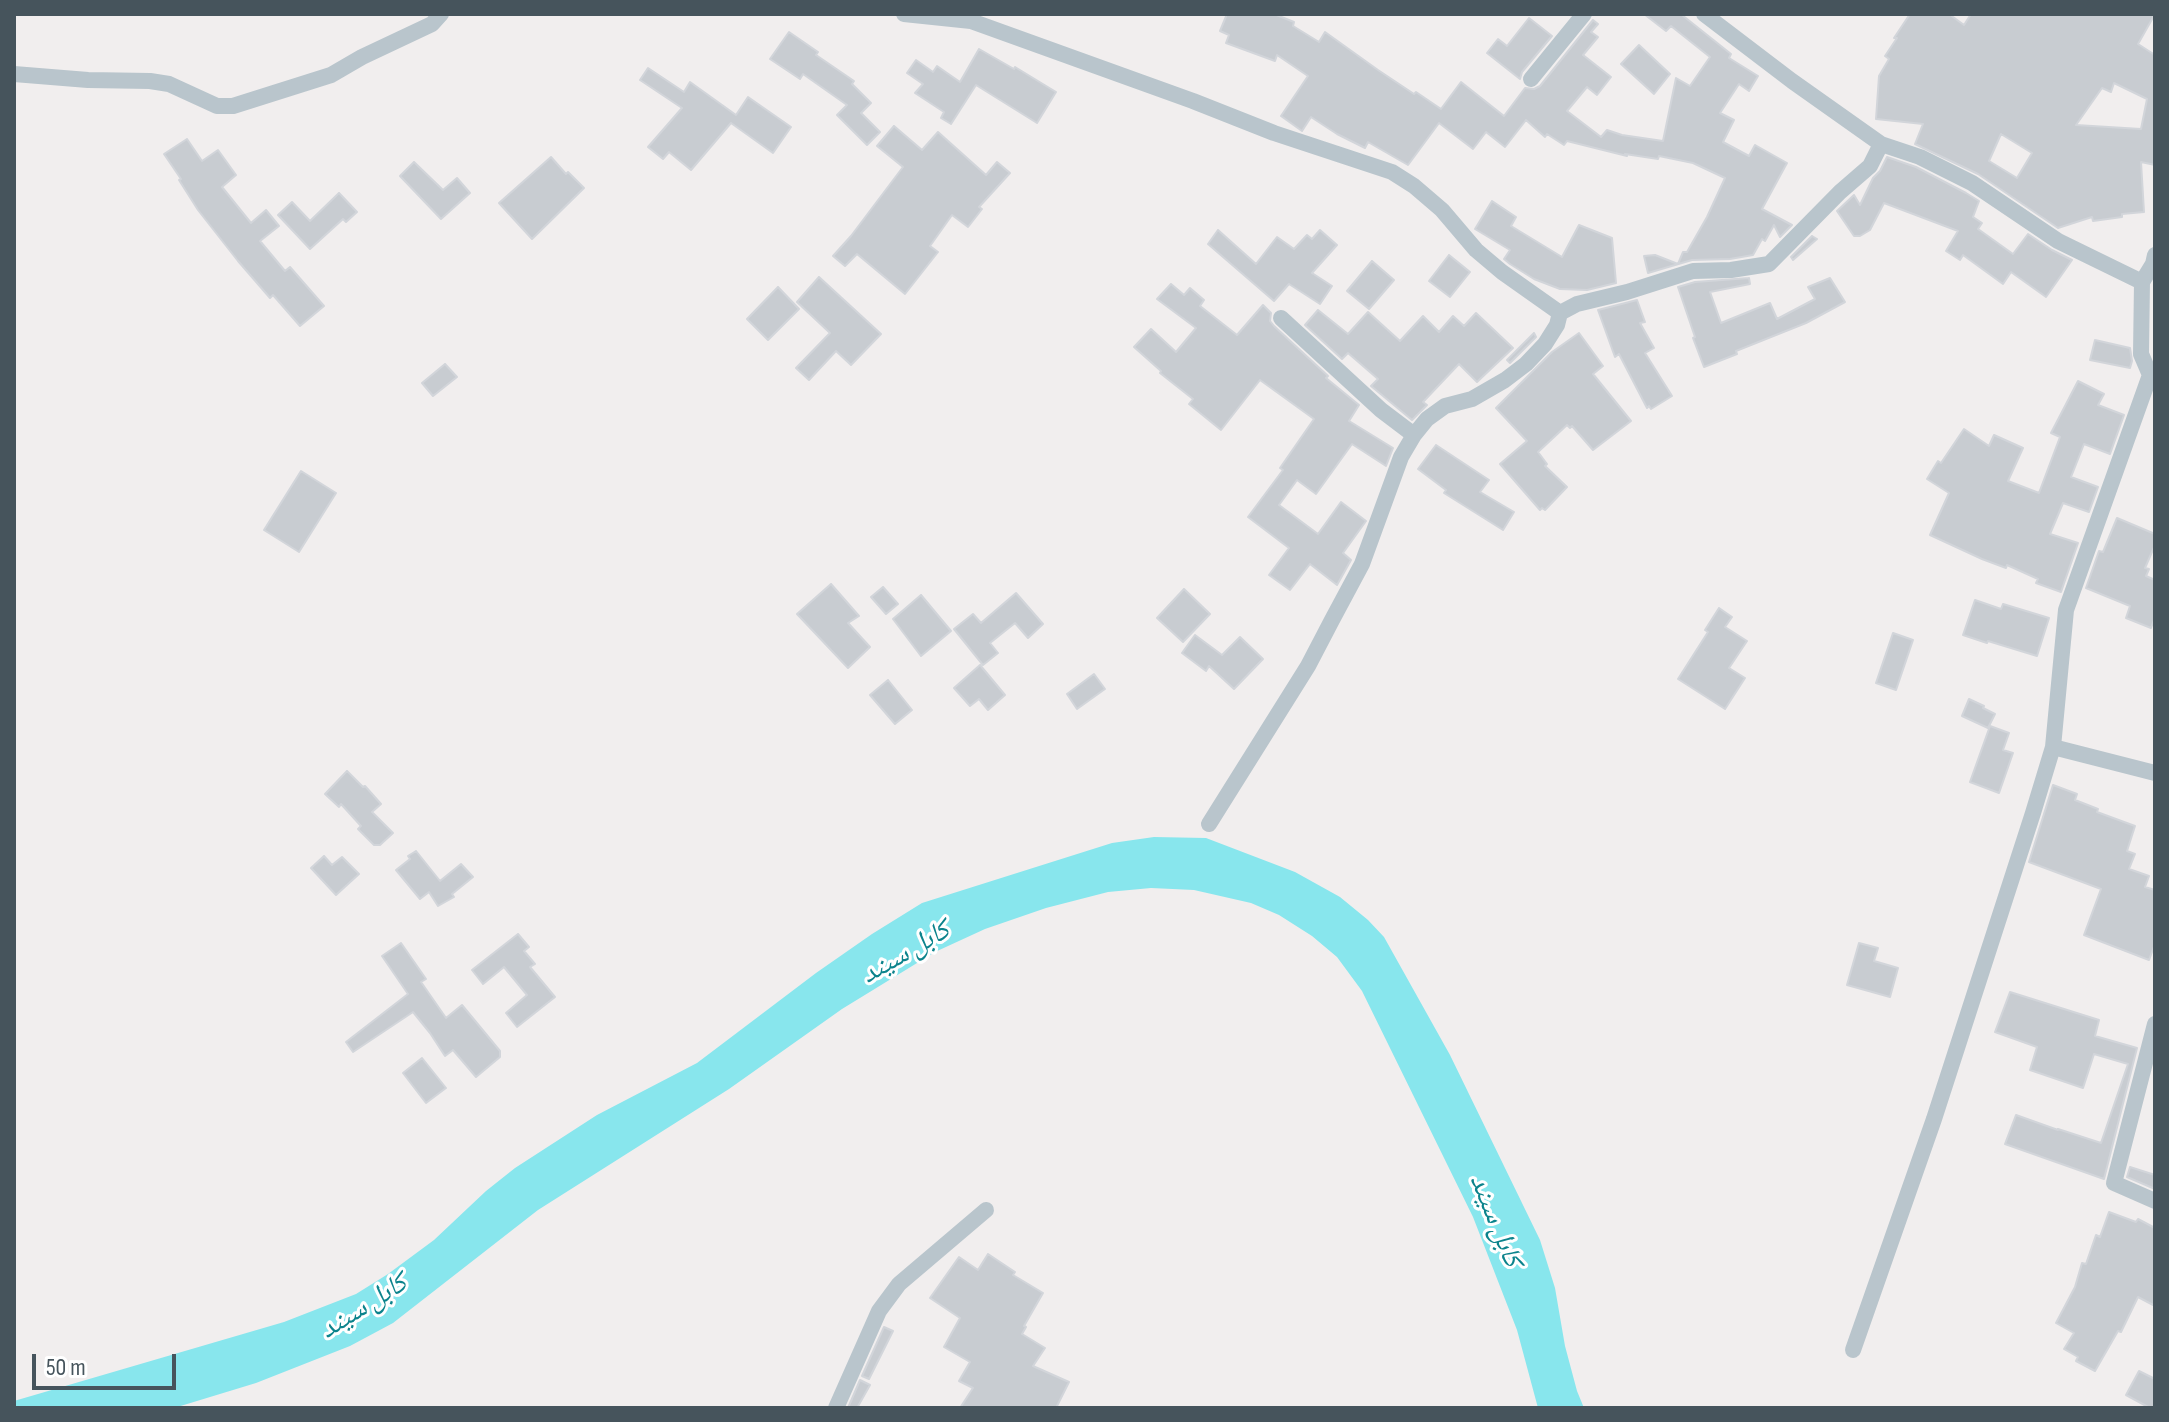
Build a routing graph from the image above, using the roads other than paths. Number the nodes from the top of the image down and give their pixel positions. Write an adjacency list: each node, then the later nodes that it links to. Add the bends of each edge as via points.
1 (441, 14): 5 (street, via 432,24 331,75 233,106 217,106 150,81)
2 (904, 14): 10 (street, via 971,21 1392,172 1442,210 1476,250)
3 (1584, 14): 6 (street)
4 (1704, 14): 7 (street)
5 (14, 74)
6 (1531, 79)
7 (1881, 144): 9 (street, via 1972,183 2058,241); 10 (street, via 1870,166 1769,264 1693,271)
8 (2155, 255): 9 (street)
9 (2142, 282): 12 (street, via 2141,354)
10 (1560, 313): 13 (street, via 1545,344 1526,364 1472,399 1445,406)
11 (1281, 318): 13 (street)
12 (2153, 379): 14 (street, via 2066,610)
13 (1414, 435): 16 (street, via 1362,564 1308,666)
14 (2053, 747): 15 (street); 20 (street, via 1934,1119)
15 (2155, 773)
16 (1209, 824)
17 (2155, 1024): 18 (street, via 2114,1183)
18 (2155, 1201)
19 (986, 1210): 21 (street, via 899,1284 879,1311)
20 (1853, 1350)
21 (836, 1408)

